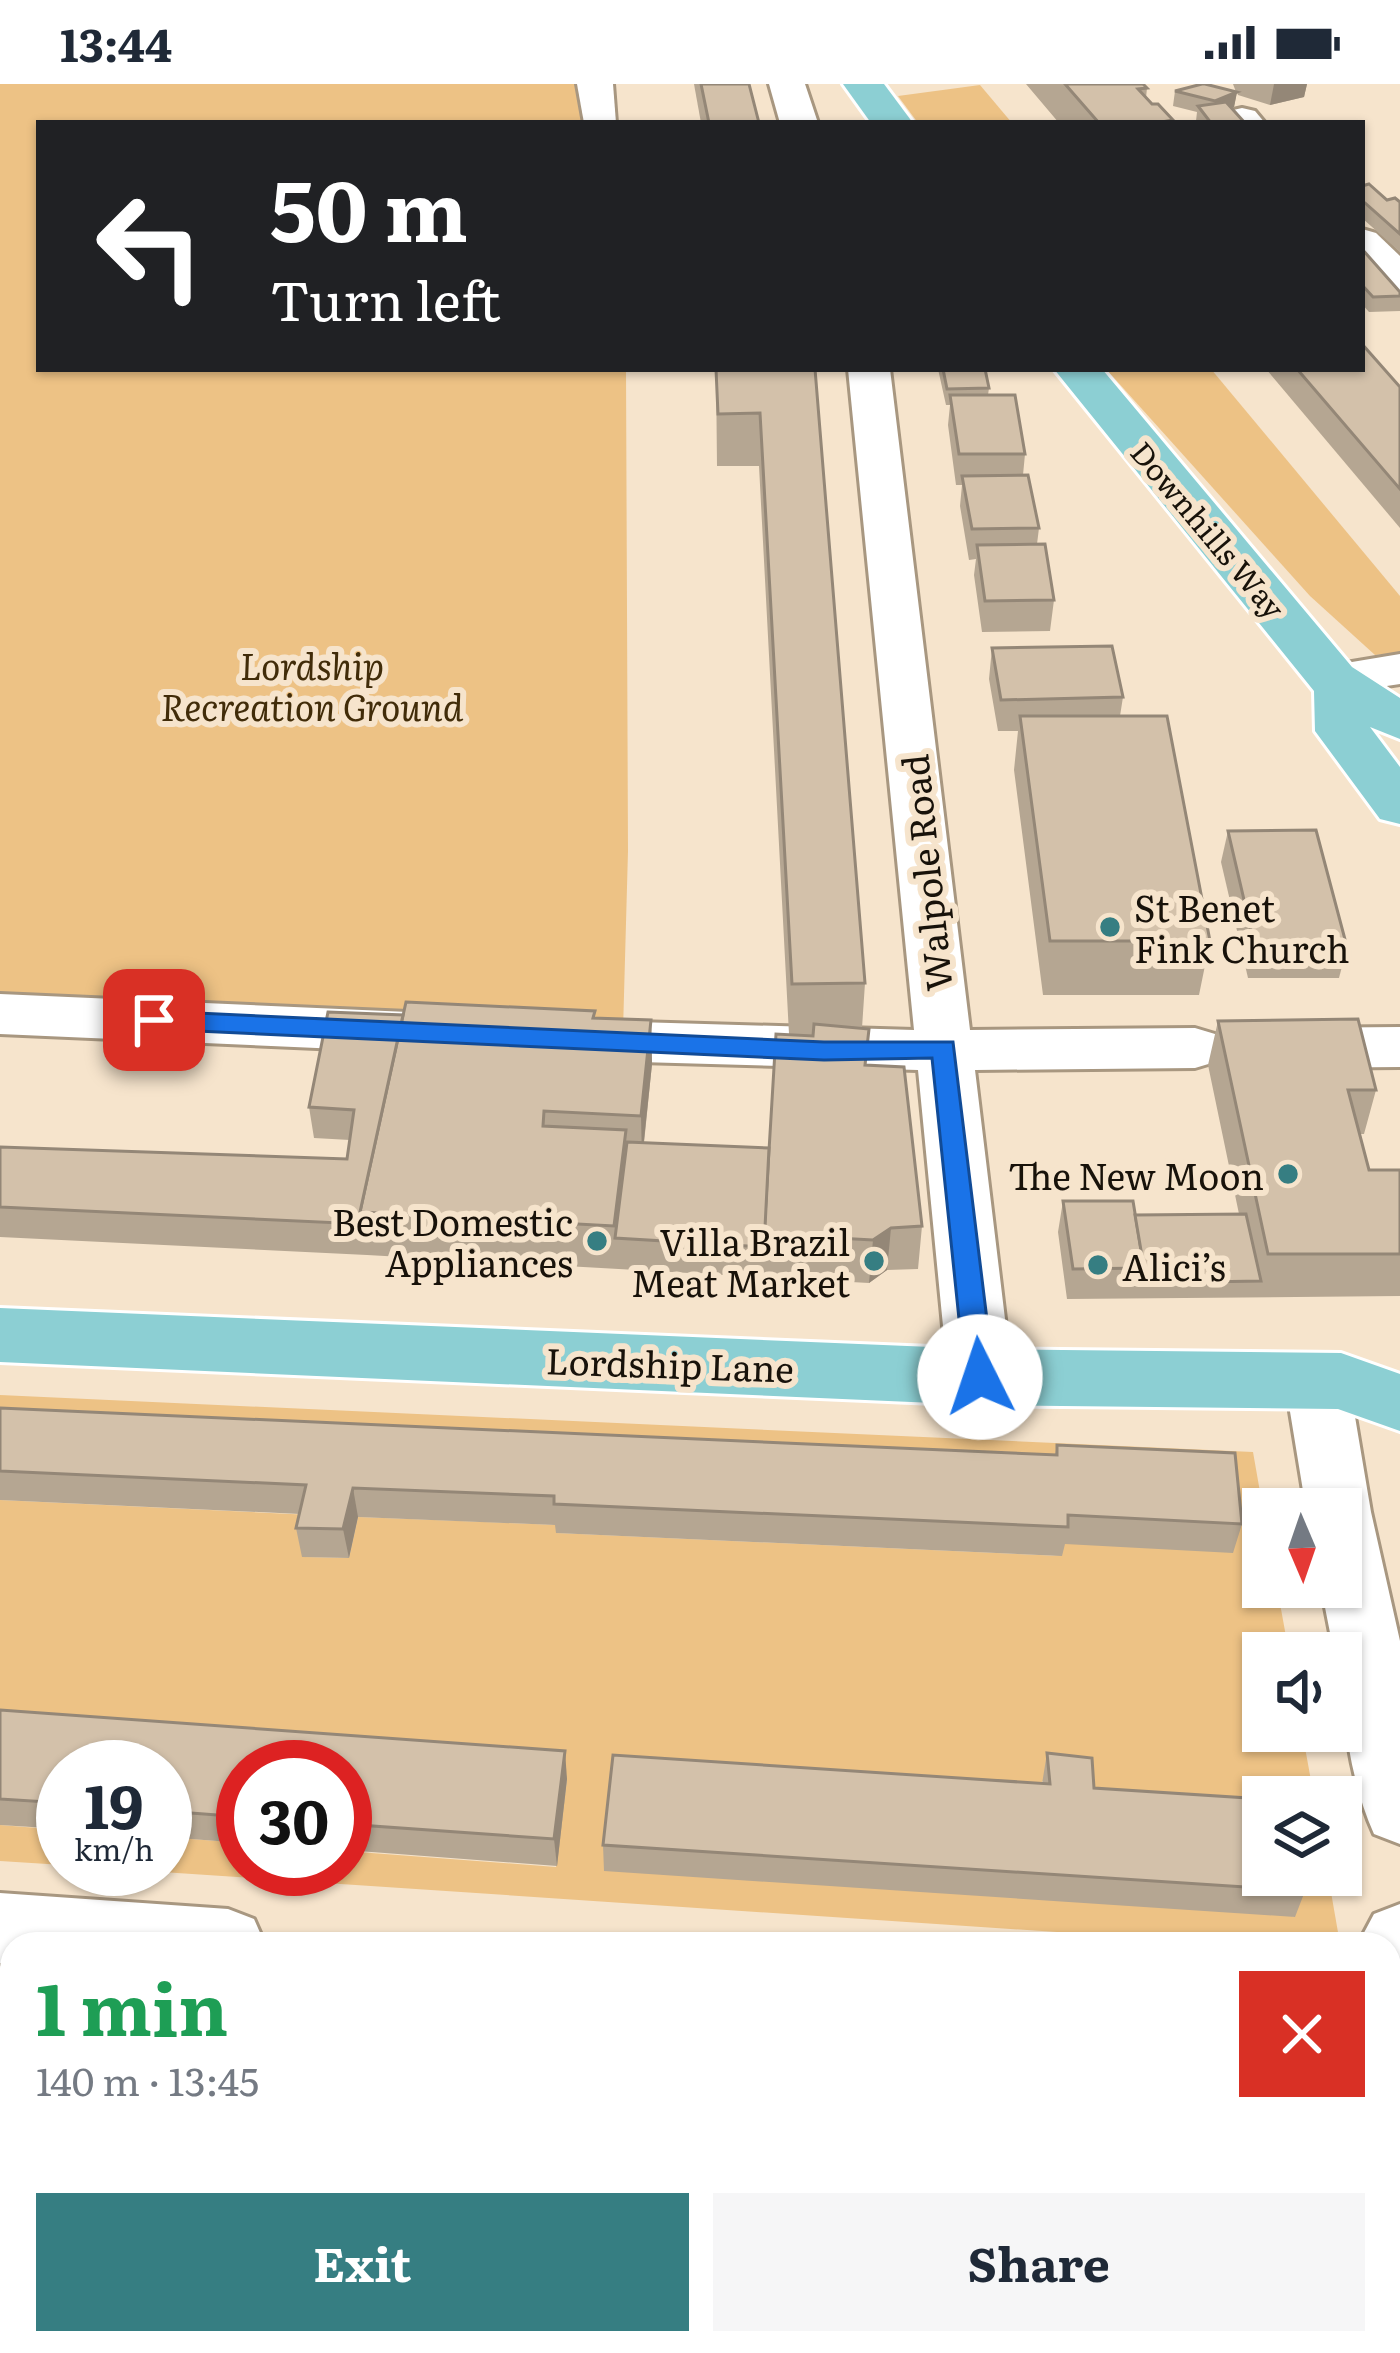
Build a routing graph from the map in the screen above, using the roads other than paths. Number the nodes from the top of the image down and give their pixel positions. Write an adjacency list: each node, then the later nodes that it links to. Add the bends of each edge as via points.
1 (787, 84): 3 (street)
2 (863, 84): 4 (main road)
3 (798, 120)
4 (890, 120)
5 (1365, 244): 6 (street)
6 (1400, 279)
7 (868, 372): 17 (street, Walpole Road)
8 (1080, 372): 10 (main road, Downhills Way)
9 (1400, 668): 10 (street)
10 (1337, 684): 11 (main road, Downhills Way); 12 (main road, Downhills Way, via 1343,730)
11 (1400, 722)
12 (1400, 806)
13 (0, 1013): 14 (street)
14 (453, 1034)
15 (520, 1038): 17 (street)
16 (1400, 1047): 17 (street)
17 (944, 1049): 19 (street, Walpole Road)
18 (0, 1335): 19 (main road, Lordship Lane)
19 (980, 1377): 20 (main road, Lordship Lane)
20 (1365, 1381): 21 (street)
21 (1343, 1488)
22 (1359, 1608): 23 (street)
23 (1400, 1811)

